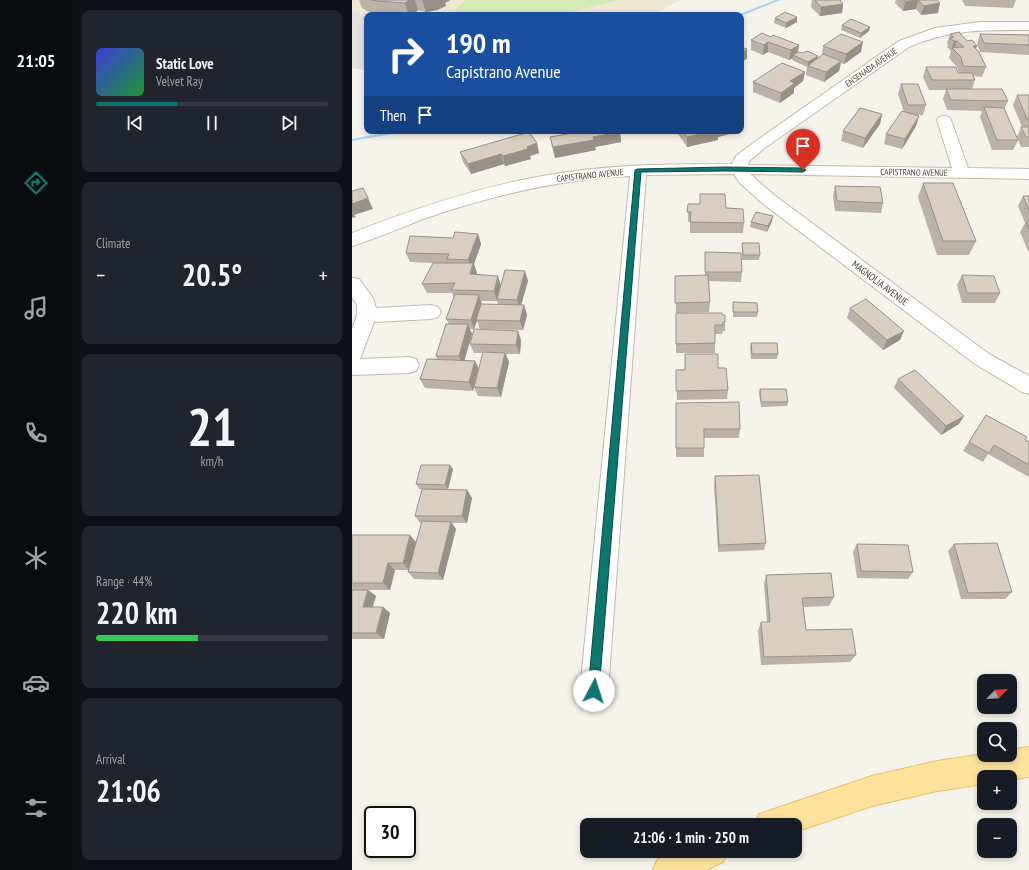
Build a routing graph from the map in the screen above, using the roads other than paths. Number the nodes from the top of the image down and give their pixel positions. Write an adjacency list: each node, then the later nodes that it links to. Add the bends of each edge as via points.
1 (1029, 26): 3 (street, ENSENADA AVENUE, via 951,28 920,36 904,44 762,144 742,159)
2 (944, 120): 5 (street)
3 (739, 169): 4 (street, CAPISTRANO AVENUE); 5 (street, CAPISTRANO AVENUE); 14 (street, MAGNOLIA AVENUE, via 768,199 958,342)
4 (638, 170): 7 (street, CAPISTRANO AVENUE, via 566,177 529,184 443,208); 15 (street)
5 (962, 173): 6 (street, CAPISTRANO AVENUE)
6 (1029, 174)
7 (352, 240)
8 (352, 284): 10 (street, via 366,303)
9 (432, 312): 10 (street)
10 (367, 315): 11 (street)
11 (352, 355)
12 (409, 365): 13 (street)
13 (352, 367)
14 (1029, 386)
15 (594, 691)
16 (1029, 762): 17 (main road, via 937,776 872,791)
17 (791, 818)
18 (696, 858): 19 (main road)
19 (669, 870)

